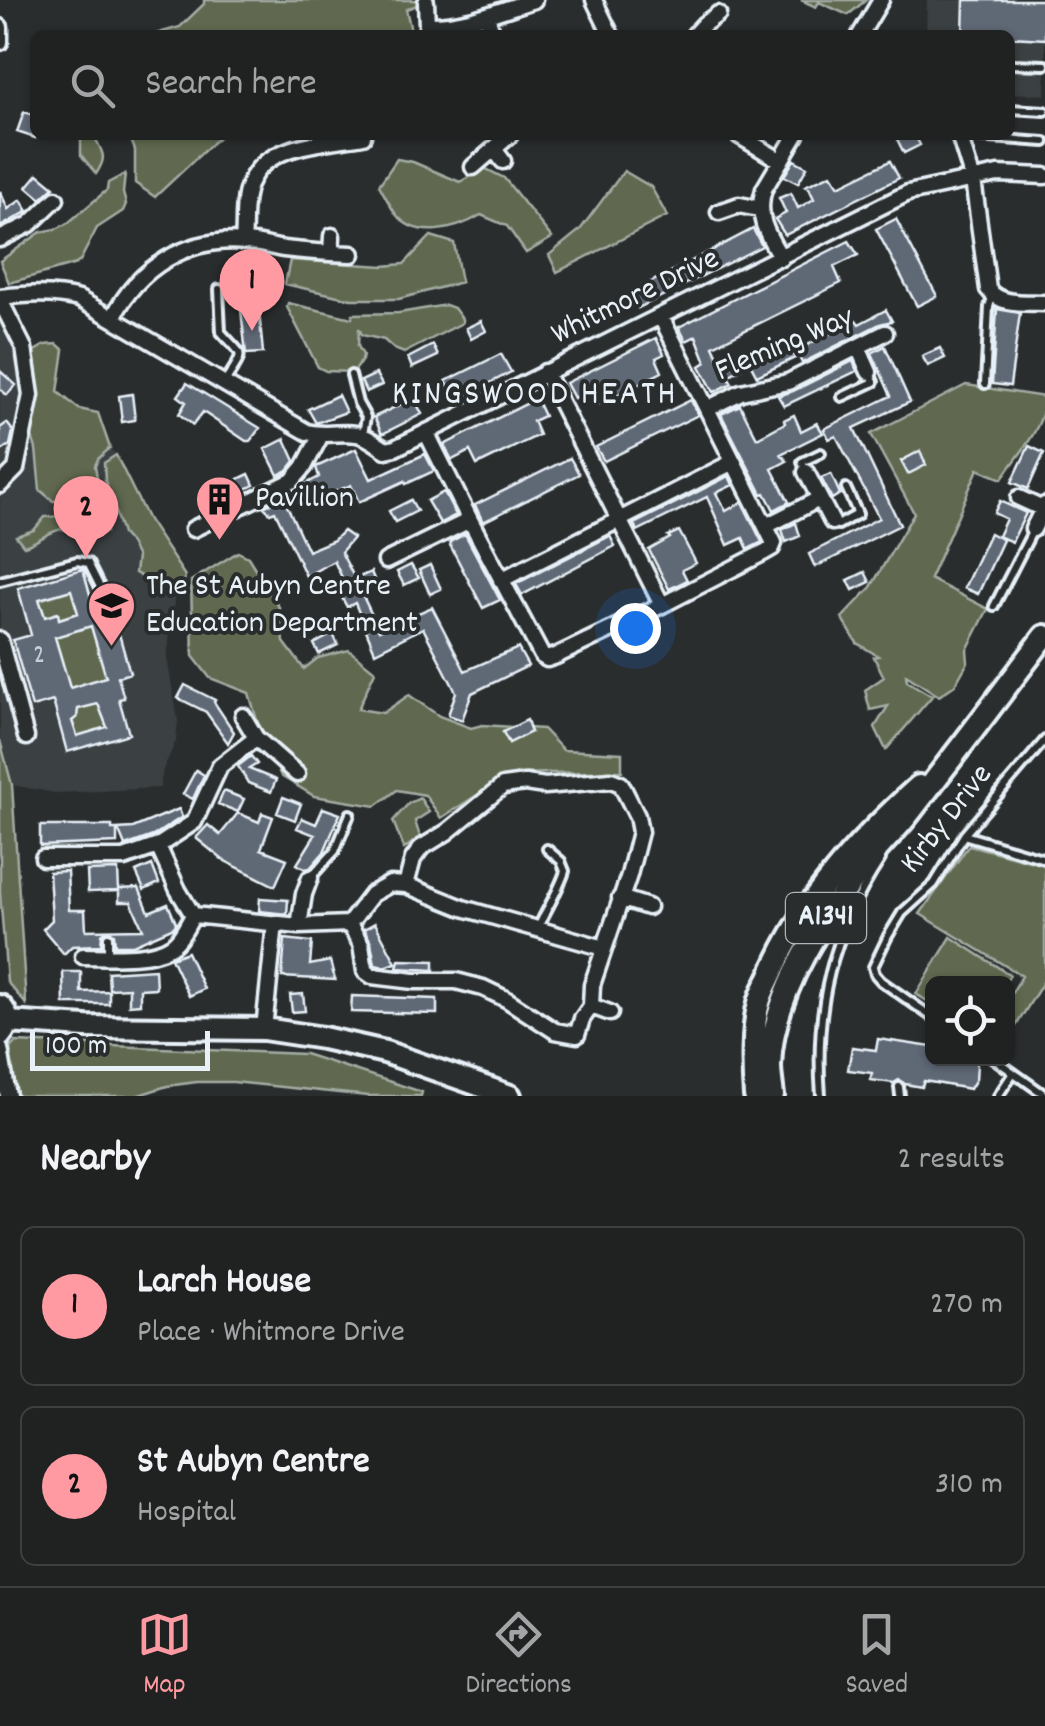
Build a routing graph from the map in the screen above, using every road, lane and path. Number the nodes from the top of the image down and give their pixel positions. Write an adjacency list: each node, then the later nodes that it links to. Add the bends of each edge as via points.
1 (534, 0): 6 (street)
2 (594, 0): 10 (street)
3 (881, 0): 12 (street)
4 (426, 2): 8 (street)
5 (718, 14): 11 (street)
6 (487, 16): 8 (street); 9 (street)
7 (0, 27): 13 (street)
8 (427, 30)
9 (491, 30)
10 (609, 30)
11 (699, 30)
12 (863, 30)
13 (0, 42)
14 (1015, 64): 15 (lane)
15 (1045, 66)
16 (1015, 109): 17 (lane)
17 (1045, 111)
18 (340, 140): 34 (street, via 296,148 262,165 249,183)
19 (507, 140): 26 (street, via 499,155)
20 (746, 140): 25 (street)
21 (793, 140): 25 (street)
22 (960, 140): 28 (street)
23 (1015, 140): 24 (lane)
24 (1045, 142)
25 (781, 161): 30 (street)
26 (473, 167)
27 (1042, 177): 28 (street, Whitmore Drive)
28 (973, 180): 37 (street, Whitmore Drive, via 908,193); 39 (street)
29 (56, 199): 33 (street, via 30,224)
30 (760, 209): 31 (street, via 739,204); 37 (street)
31 (718, 212)
32 (332, 236): 35 (street)
33 (0, 239)
34 (243, 242): 35 (street); 43 (street, via 177,252 155,265)
35 (331, 254): 36 (street)
36 (352, 254)
37 (781, 258): 42 (street, Whitmore Drive)
38 (219, 289): 49 (lane, via 221,332 240,353)
39 (992, 295): 41 (street); 50 (lane)
40 (0, 299): 43 (street, Whitmore Drive, via 61,294); 59 (street, via 24,348 31,395 16,468)
41 (1045, 303)
42 (661, 317): 46 (street, Whitmore Drive); 52 (street)
43 (112, 318): 49 (street, Whitmore Drive)
44 (886, 333): 45 (street, Fleming Way)
45 (858, 347): 47 (street); 52 (street, Fleming Way, via 788,382 741,392)
46 (545, 372): 53 (street, Whitmore Drive); 65 (street)
47 (869, 372): 51 (lane, via 874,382)
48 (350, 375): 55 (lane, via 366,418)
49 (224, 383): 54 (street, Whitmore Drive)
50 (984, 384)
51 (842, 397)
52 (707, 409): 57 (street)
53 (426, 432): 55 (street, Whitmore Drive, via 386,450); 64 (street)
54 (320, 435): 55 (street, Whitmore Drive); 68 (street, via 292,482 242,498)
55 (363, 435)
56 (821, 453): 58 (lane, via 802,462)
57 (733, 462): 65 (street); 67 (street)
58 (806, 472): 62 (street)
59 (0, 484)
60 (846, 488): 66 (lane, via 858,514)
61 (1018, 498): 63 (street)
62 (819, 499): 66 (street); 67 (street)
63 (1044, 507): 69 (street)
64 (470, 520): 70 (street); 71 (street)
65 (618, 520): 71 (street); 74 (street)
66 (832, 522)
67 (766, 526): 74 (street, via 772,548)
68 (194, 529)
69 (1033, 529): 75 (lane)
70 (386, 560)
71 (501, 580): 74 (street, via 547,659)
72 (0, 581): 73 (lane, via 88,563)
73 (107, 601)
74 (662, 606)
75 (994, 606)
76 (1045, 636): 82 (main road, A1341)
77 (0, 640): 79 (street)
78 (243, 716): 80 (street)
79 (26, 737)
80 (256, 738): 83 (street); 87 (street, via 220,766 194,822)
81 (1045, 740): 86 (lane, Kirby Drive)
82 (953, 754): 85 (main road, A1341); 115 (main road, A1341, via 834,872 783,947 758,1004)
83 (297, 774)
84 (350, 814): 91 (lane, via 335,851)
85 (908, 816): 116 (main road, A1341, via 806,951 776,1026); 117 (lane, via 859,892 832,962 820,1039)
86 (964, 835): 90 (lane); 105 (lane, Kirby Drive, via 934,884 902,914 873,967 881,981)
87 (158, 846): 89 (street, via 124,858); 95 (street)
88 (547, 849): 99 (lane, via 565,870)
89 (44, 858)
90 (1045, 859)
91 (310, 878): 98 (street)
92 (406, 885): 93 (street, via 422,848 502,786 610,780 621,784 640,832); 97 (street, via 390,884 372,894); 99 (street)
93 (620, 898): 94 (street); 101 (street)
94 (648, 908)
95 (193, 915): 96 (street); 103 (street, via 174,944)
96 (275, 923): 98 (street); 108 (street)
97 (349, 924): 98 (street); 104 (street, via 372,976 482,988 556,1031 577,1035)
98 (300, 926)
99 (538, 929): 101 (street)
100 (108, 937): 103 (lane)
101 (604, 948): 104 (street)
102 (83, 956): 103 (street)
103 (108, 956)
104 (591, 1006): 106 (street)
105 (925, 1012)
106 (610, 1013)
107 (3, 1021): 108 (main road)
108 (264, 1028): 114 (main road, via 385,1052)
109 (0, 1048): 113 (street)
110 (1003, 1066): 111 (lane)
111 (1013, 1073): 112 (lane); 118 (lane)
112 (1045, 1095)
113 (8, 1096)
114 (510, 1096)
115 (756, 1096)
116 (773, 1096)
117 (821, 1096)
118 (998, 1096)

